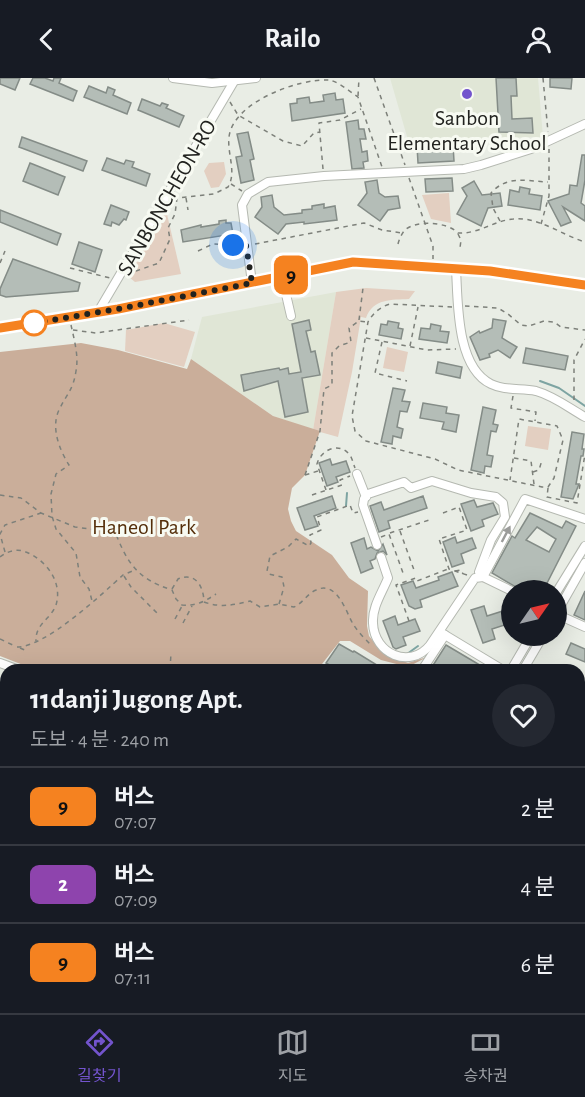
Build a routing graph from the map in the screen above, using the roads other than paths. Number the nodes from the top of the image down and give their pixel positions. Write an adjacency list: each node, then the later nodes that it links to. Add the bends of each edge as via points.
1 (173, 78): 3 (street, via 212,83)
2 (256, 78): 3 (street)
3 (235, 80): 9 (street, SANBONCHEON-RO)
4 (585, 123): 7 (street, via 549,142 464,169 268,182 248,194 242,205)
5 (456, 269): 6 (street, SANBONCHEON-RO, via 353,262); 8 (street, SANBONCHEON-RO); 12 (street, via 465,348 482,378 490,384 549,395)
6 (282, 277): 7 (street, SANBONCHEON-RO); 10 (street)
7 (252, 283): 9 (street, SANBONCHEON-RO)
8 (585, 285)
9 (98, 312): 11 (street, SANBONCHEON-RO)
10 (291, 316)
11 (0, 328)
12 (585, 417)
13 (357, 474): 14 (street)
14 (366, 497): 16 (street, via 364,510); 20 (street, via 404,482 411,488 432,481 500,499 505,517 491,540)
15 (585, 519): 20 (street, one-way to 15, via 525,499 531,505)
16 (375, 542)
17 (585, 546): 21 (street)
18 (381, 557): 26 (street, via 388,578 374,609 378,642 389,654 416,657)
19 (585, 563): 23 (street)
20 (479, 577): 22 (street); 26 (street)
21 (564, 580)
22 (501, 586)
23 (567, 595)
24 (567, 619): 25 (street)
25 (585, 627)
26 (442, 633): 29 (street); 30 (street)
27 (525, 646): 31 (street)
28 (537, 646): 32 (street)
29 (426, 664)
30 (493, 664)
31 (515, 664)
32 (527, 664)

